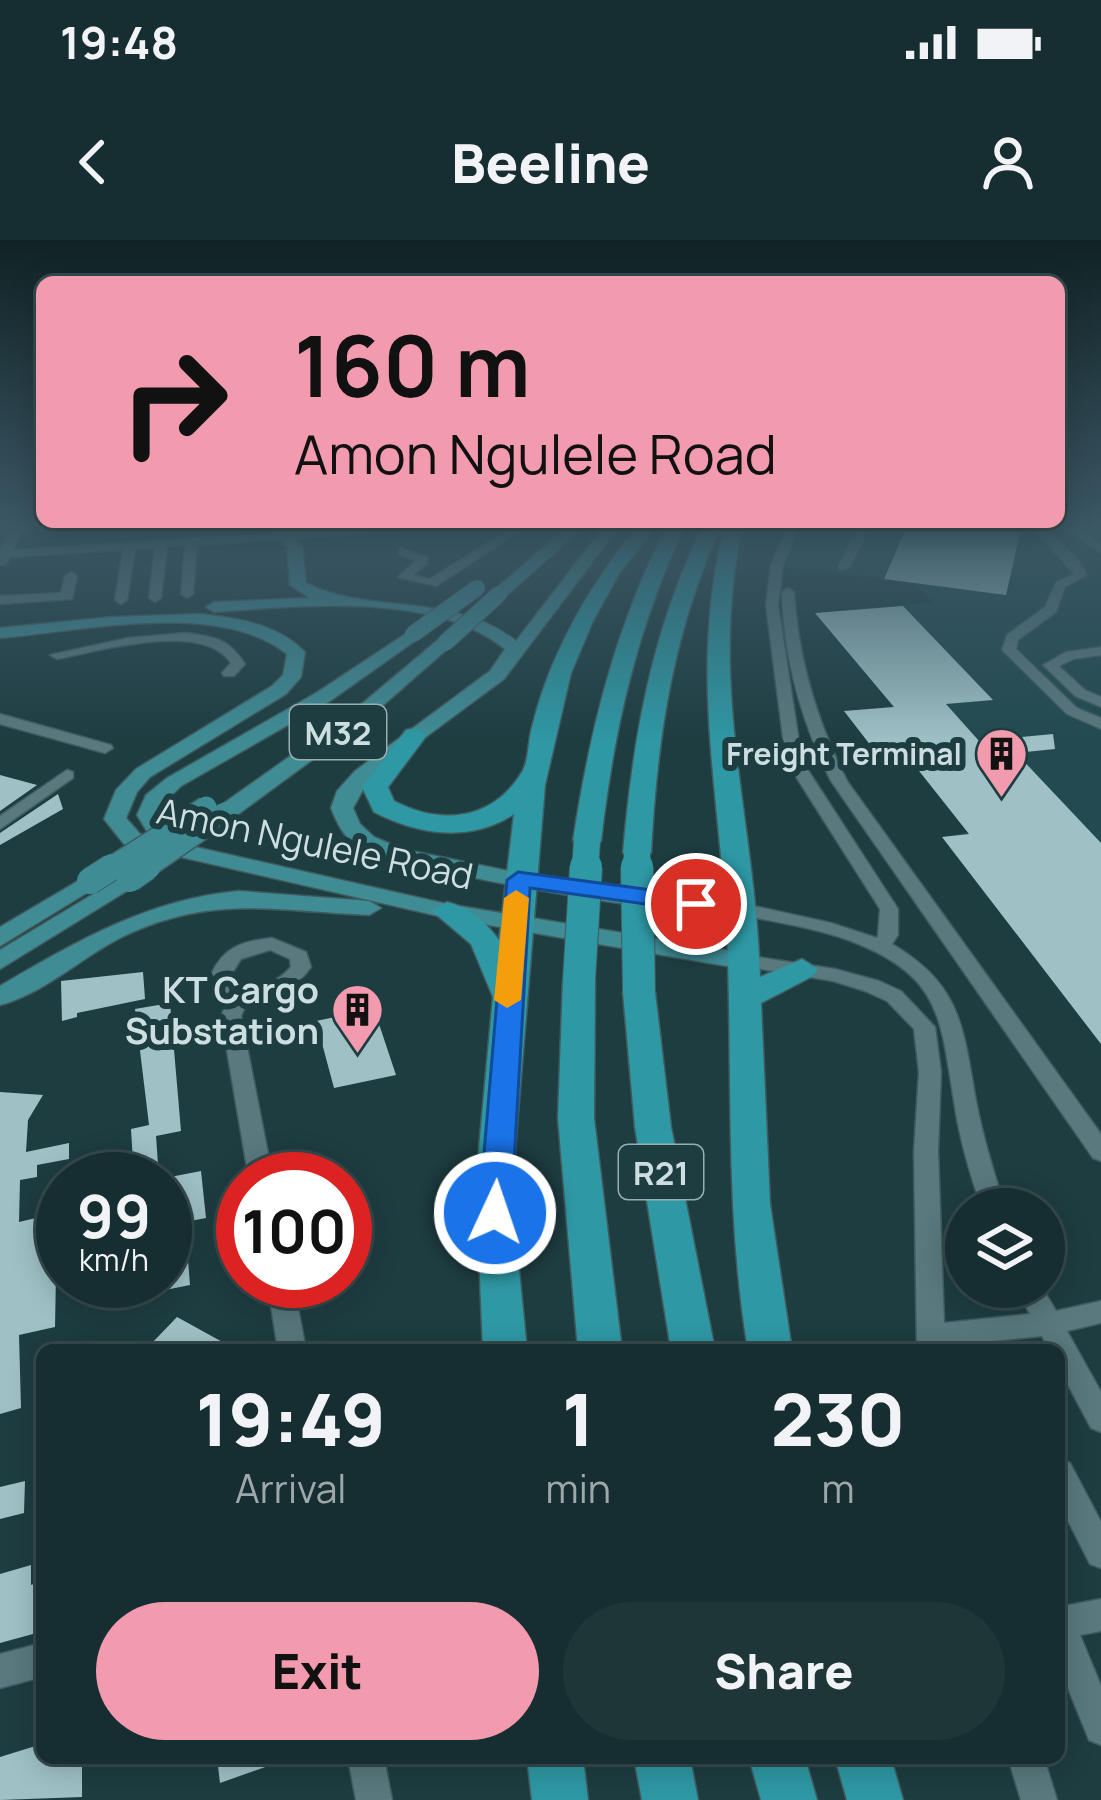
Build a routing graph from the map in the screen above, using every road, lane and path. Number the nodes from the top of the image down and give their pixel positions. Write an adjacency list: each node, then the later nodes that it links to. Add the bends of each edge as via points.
1 (66, 597): 17 (street)
2 (122, 597): 15 (street)
3 (322, 597): 16 (main road)
4 (480, 597): 20 (main road, M32, bridge)
5 (480, 597): 20 (main road, bridge)
6 (559, 597): 24 (main road, Amon Ngulele Road)
7 (596, 597): 31 (highway, via 572,642)
8 (640, 597): 58 (highway, R21, bridge, via 598,755 579,980 576,1118)
9 (680, 597): 59 (highway, R21, bridge, via 642,764 639,992 653,1126)
10 (719, 597): 37 (highway, via 716,647)
11 (773, 597): 41 (street, via 800,774 889,909)
12 (788, 597): 49 (street, via 810,717 838,781)
13 (1055, 597): 28 (street, via 1012,638 1010,650 1072,711)
14 (0, 600): 17 (street)
15 (121, 600)
16 (332, 602): 18 (main road); 24 (main road, via 472,622 508,640)
17 (63, 612): 19 (main road); 21 (main road); 35 (main road, Amon Ngulele Road, via 110,625 241,622 272,631 296,652 292,677 279,690 143,773 117,806 115,819 133,839)
18 (0, 622)
19 (0, 634)
20 (428, 639): 33 (main road, M32, via 358,717); 35 (main road, via 154,800 148,815 156,828)
21 (0, 644)
22 (1101, 651): 26 (street, via 1050,665)
23 (57, 655): 25 (street, via 197,638 235,654)
24 (512, 658): 29 (main road, Amon Ngulele Road)
25 (229, 673)
26 (1101, 703)
27 (0, 718): 30 (street)
28 (1101, 724)
29 (415, 735): 31 (highway, via 375,788 383,806 424,823 508,811); 36 (main road, Amon Ngulele Road, via 348,791 342,808 350,827 395,855)
30 (105, 748)
31 (535, 757): 36 (highway)
32 (67, 775): 34 (street)
33 (216, 810): 40 (main road, M32, bridge); 42 (main road, M32, bridge, via 130,879)
34 (0, 824)
35 (242, 866): 38 (main road, Amon Ngulele Road)
36 (518, 880): 37 (main road, Amon Ngulele Road); 39 (highway)
37 (740, 909): 41 (street); 44 (highway)
38 (446, 911): 39 (main road, Amon Ngulele Road); 46 (main road, via 242,897 177,904); 47 (highway, via 482,933)
39 (514, 921): 44 (main road, Amon Ngulele Road); 47 (highway)
40 (0, 938)
41 (880, 947): 50 (street, via 943,1000)
42 (0, 962)
43 (802, 969): 44 (highway); 55 (street, via 894,996 927,1036)
44 (743, 980): 60 (highway, via 747,1181)
45 (242, 992): 48 (street, via 230,1016)
46 (0, 997)
47 (507, 998): 57 (highway, via 495,1213)
48 (256, 1152)
49 (1101, 1152)
50 (987, 1188)
51 (285, 1308): 56 (street)
52 (1040, 1308): 54 (street)
53 (1101, 1312): 54 (street)
54 (1048, 1324): 55 (street); 61 (street)
55 (931, 1343)
56 (291, 1344)
57 (505, 1344)
58 (599, 1344)
59 (692, 1344)
60 (769, 1344)
61 (1059, 1344)
62 (1065, 1354): 63 (street)
63 (1101, 1419)
64 (1065, 1484): 65 (street)
65 (1101, 1553)
66 (1101, 1615): 67 (street)
67 (1065, 1623)
68 (1065, 1639): 71 (street)
69 (36, 1662): 70 (street)
70 (0, 1671)
71 (1101, 1728)
72 (368, 1764): 78 (street)
73 (556, 1764): 79 (highway)
74 (663, 1764): 80 (highway)
75 (779, 1764): 81 (highway)
76 (865, 1764): 82 (highway)
77 (1028, 1764): 83 (street)
78 (374, 1800)
79 (560, 1800)
80 (670, 1800)
81 (788, 1800)
82 (875, 1800)
83 (1039, 1800)

